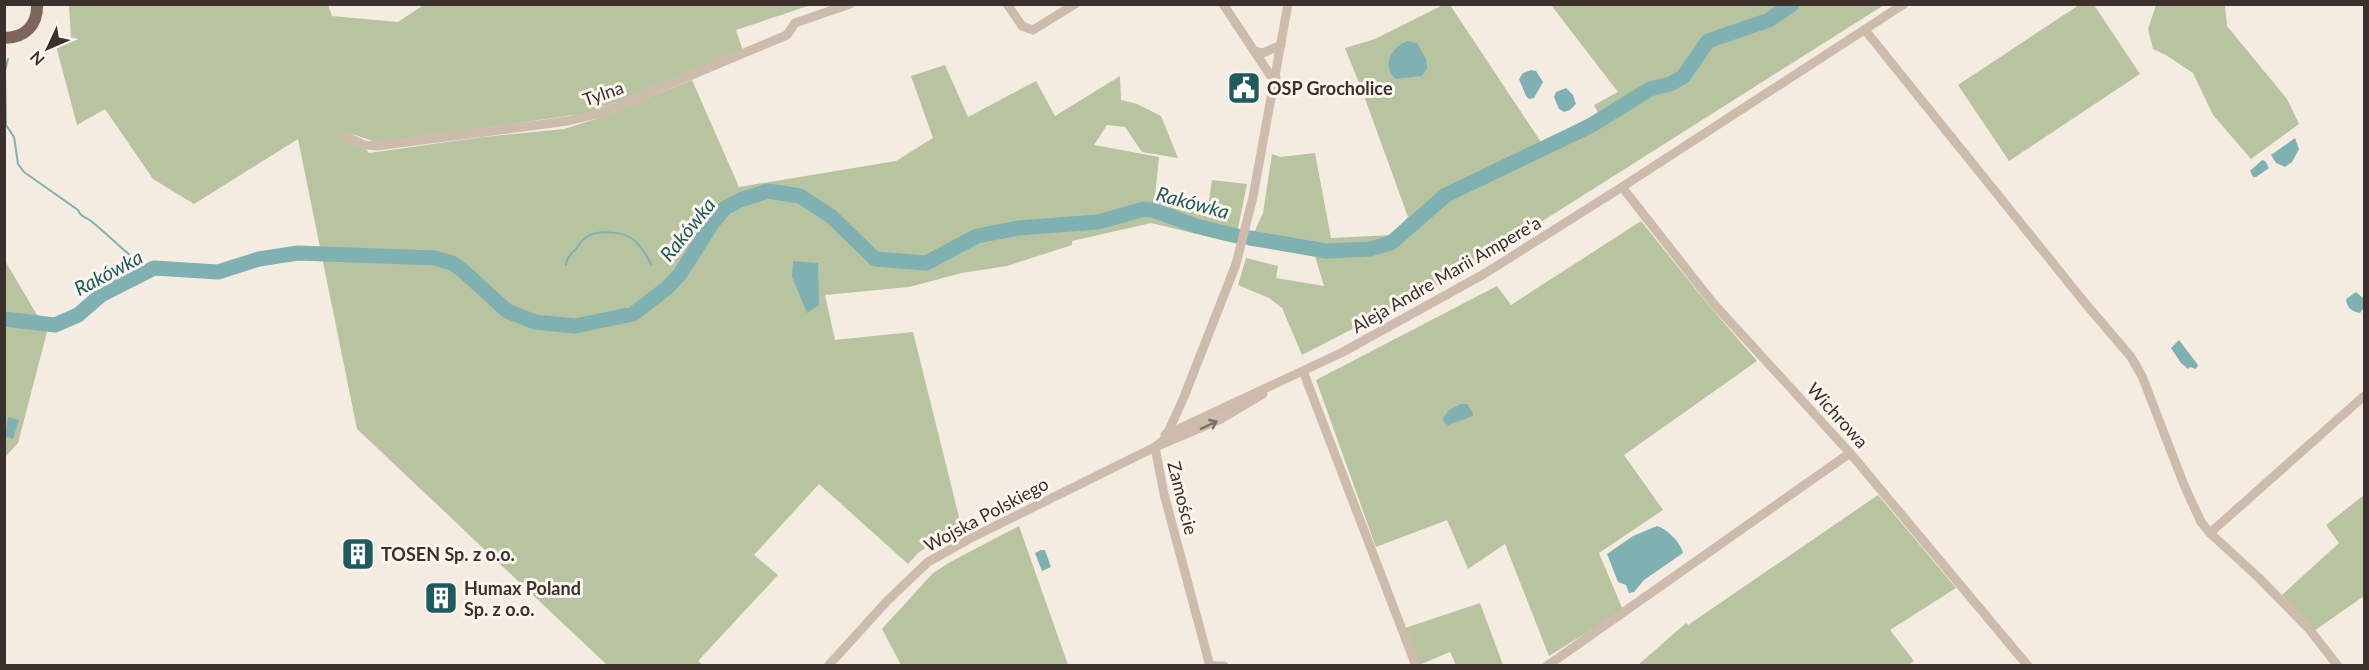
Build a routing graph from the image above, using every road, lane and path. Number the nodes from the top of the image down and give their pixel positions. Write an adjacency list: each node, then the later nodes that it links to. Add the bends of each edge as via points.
1 (37, 4): 9 (main road, via 30,28 18,37)
2 (850, 4): 13 (street, Tylna, via 795,23 787,35 601,113 568,121 377,146)
3 (1007, 4): 4 (street, via 1022,27 1033,30)
4 (1075, 4)
5 (1223, 4): 11 (street)
6 (1288, 4): 10 (street, Zamoście)
7 (1904, 4): 8 (street, Aleja Andre Marii Ampere'a)
8 (1865, 30): 14 (street, Aleja Andre Marii Ampere'a); 22 (street, via 2131,357 2146,385 2188,494)
9 (4, 38)
10 (1281, 45): 11 (street, via 1263,53); 12 (street, Zamoście)
11 (1254, 51): 12 (street, via 1270,75)
12 (1276, 77): 18 (street, Zamoście, via 1247,226 1231,280)
13 (347, 137)
14 (1622, 188): 15 (street, Aleja Andre Marii Ampere'a, via 1484,274); 21 (street, Wichrowa, via 1713,303)
15 (1304, 371): 16 (street, Aleja Andre Marii Ampere'a); 26 (street)
16 (1283, 382): 19 (street, Aleja Andre Marii Ampere'a); 20 (street, Aleja Andre Marii Ampere'a, one-way to 16, via 1221,419)
17 (2364, 396): 22 (street)
18 (1180, 406): 19 (street, via 1184,416); 20 (street, Zamoście, via 1169,430)
19 (1194, 420): 20 (street, Aleja Andre Marii Ampere'a)
20 (1155, 447): 23 (street, Wojska Polskiego, via 928,562); 24 (street, Zamoście)
21 (1850, 453): 27 (street); 28 (street, Wichrowa)
22 (2210, 533): 29 (street, via 2300,621)
23 (828, 666)
24 (1211, 666): 25 (street)
25 (1224, 666)
26 (1416, 666)
27 (1547, 666)
28 (2028, 666)
29 (2338, 666)

